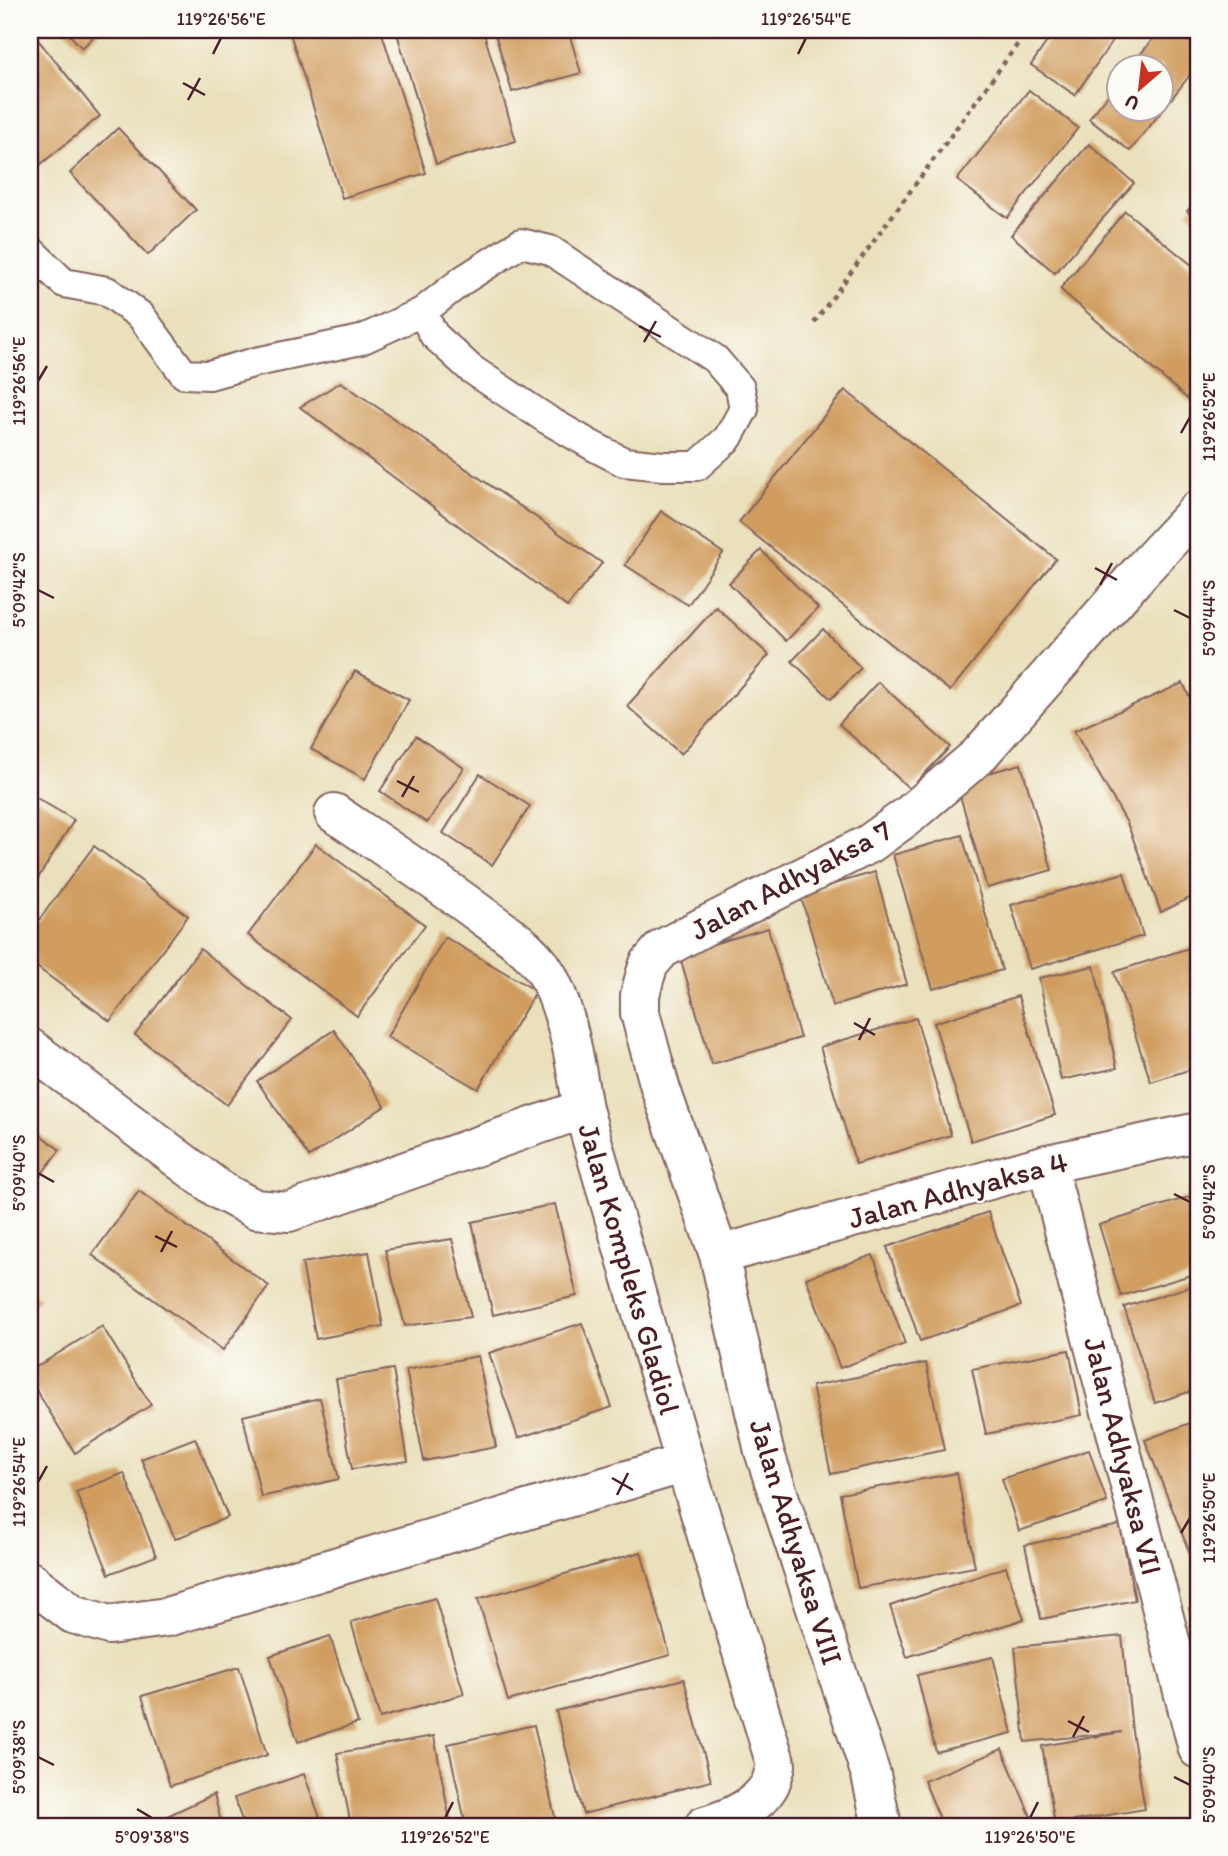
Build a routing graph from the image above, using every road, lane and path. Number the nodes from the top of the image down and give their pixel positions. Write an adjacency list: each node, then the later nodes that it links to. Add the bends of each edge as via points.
1 (1028, 30): 4 (path)
2 (30, 250): 3 (lane, via 64,283 107,291 141,316 184,374 209,375 361,340)
3 (422, 312): 3 (lane, via 522,243 550,250 715,359 740,388 744,409 728,439 697,466 624,462 548,420 471,369 434,335)
4 (814, 323)
5 (1198, 510): 11 (street, Jalan Adhyaksa 7, via 978,756 909,815 869,844 702,927 662,950 649,964 640,1013 660,1087)
6 (334, 813): 8 (street, via 444,887 540,963 561,1010)
7 (30, 1048): 8 (street, Jalan Kompleks Gladiol, via 221,1191 255,1209 289,1213)
8 (583, 1109): 12 (street, Jalan Kompleks Gladiol)
9 (1198, 1132): 10 (street, Jalan Adhyaksa 4)
10 (1047, 1164): 11 (street, Jalan Adhyaksa 4); 14 (street, Jalan Adhyaksa VII)
11 (719, 1255): 16 (street, Jalan Adhyaksa VIII, via 764,1451 871,1775)
12 (685, 1463): 13 (street, via 167,1617 109,1625 73,1614); 15 (street, Jalan Kompleks Gladiol, via 776,1765 769,1787 749,1807)
13 (30, 1581)
14 (1198, 1749)
15 (704, 1826)
16 (882, 1826)

